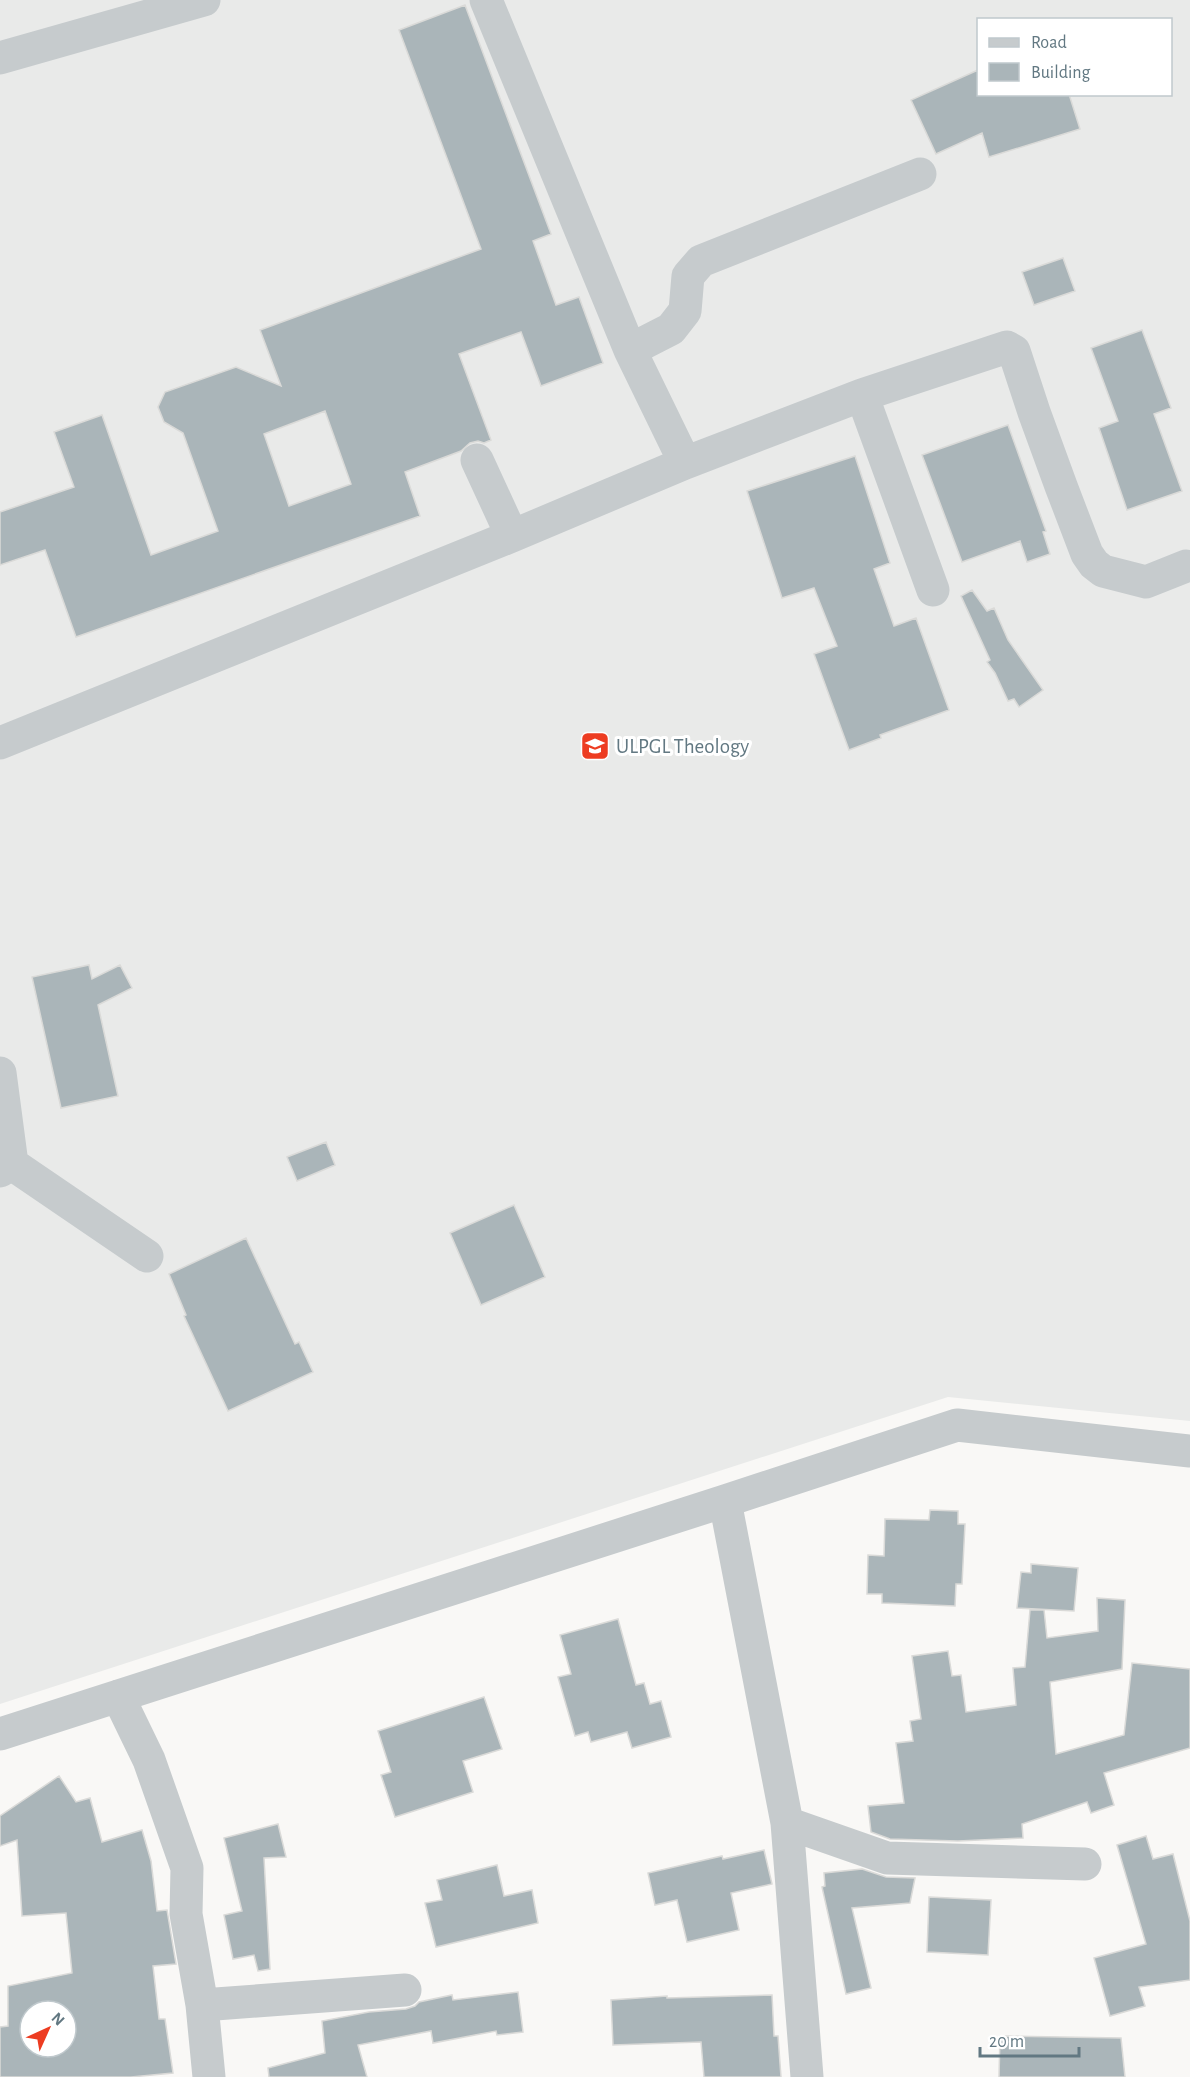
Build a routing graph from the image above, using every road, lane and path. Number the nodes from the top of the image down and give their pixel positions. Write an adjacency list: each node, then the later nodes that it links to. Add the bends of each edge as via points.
1 (204, 0): 3 (street)
2 (486, 0): 5 (street)
3 (0, 58)
4 (920, 174): 5 (street, via 701,261 688,276 685,311 671,328)
5 (630, 350): 8 (street)
6 (862, 395): 8 (street); 10 (street, via 1007,347 1014,351 1087,554 1094,564 1103,572 1146,582); 11 (street)
7 (477, 460): 9 (street)
8 (685, 464): 9 (street)
9 (512, 536): 12 (street)
10 (1186, 566)
11 (933, 590)
12 (0, 743)
13 (0, 1073): 14 (street)
14 (6, 1168): 15 (street)
15 (147, 1256)
16 (1190, 1450): 17 (street, via 957,1425)
17 (725, 1501): 18 (street); 20 (street)
18 (118, 1696): 19 (street); 23 (street, via 149,1760 187,1868 186,1914)
19 (0, 1734)
20 (787, 1823): 21 (street, via 887,1858); 25 (street)
21 (1085, 1864)
22 (405, 1990): 23 (street)
23 (202, 2005): 24 (street)
24 (209, 2077)
25 (807, 2077)

